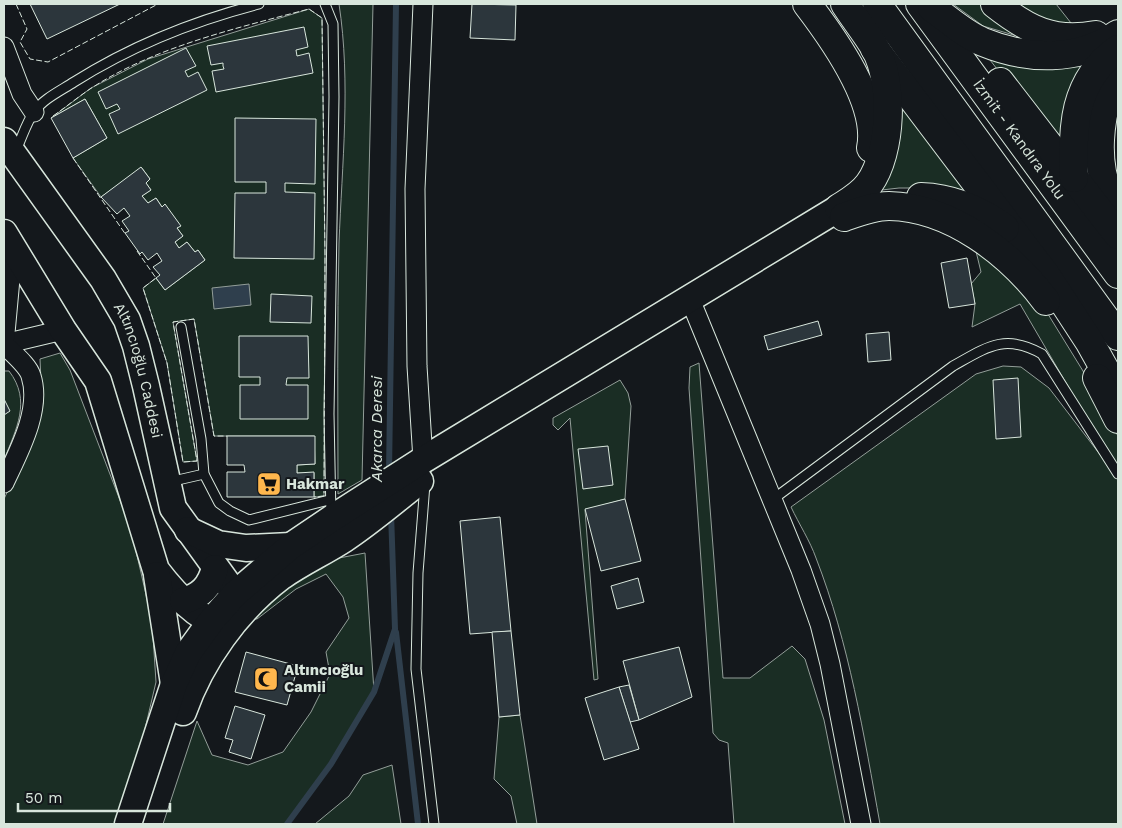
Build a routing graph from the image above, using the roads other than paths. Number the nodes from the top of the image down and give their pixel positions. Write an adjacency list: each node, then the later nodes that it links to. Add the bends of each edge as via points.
1 (259, 4): 17 (lane, via 212,16 140,46 50,97)
2 (325, 4): 39 (lane, via 333,24)
3 (423, 4): 33 (street, via 415,189 417,366)
4 (807, 4): 21 (highway, via 832,37 870,116 873,136 868,163)
5 (845, 4): 14 (highway)
6 (877, 4): 29 (highway)
7 (920, 4): 25 (highway, İzmit - Kandıra Yolu)
8 (926, 4): 10 (highway)
9 (995, 4): 11 (highway, via 1042,34 1075,39 1103,34)
10 (954, 24): 12 (highway, via 981,42 1017,52 1050,56 1090,49); 19 (highway)
11 (1118, 27)
12 (1118, 34)
13 (4, 47): 17 (street, via 22,94)
14 (876, 49): 21 (highway, via 887,103 887,131 881,161 862,193); 24 (highway)
15 (1118, 49): 19 (highway, via 1101,64 1075,112 1072,139)
16 (1118, 69): 20 (highway, via 1101,120 1100,152 1104,177)
17 (34, 112): 18 (lane)
18 (8, 148): 36 (main road, Altıncıoğlu Caddesi, via 103,279 127,320 146,386)
19 (1074, 178): 22 (highway)
20 (1118, 210)
21 (842, 213): 24 (highway, via 885,199 911,196 940,198 968,206); 26 (main road); 32 (highway, via 888,206 924,210 974,235 1038,290 1089,363); 33 (main road)
22 (1118, 235)
23 (6, 237): 28 (main road); 30 (street, via 11,268)
24 (1020, 239): 31 (highway, via 1089,340)
25 (1118, 274)
26 (694, 309): 33 (main road); 38 (street)
27 (181, 327): 34 (lane)
28 (63, 330): 30 (street); 43 (main road, via 98,381)
29 (1118, 336)
30 (4, 344): 37 (street, via 31,375 34,394 30,420)
31 (1118, 393)
32 (1118, 419)
33 (425, 468): 39 (main road); 49 (lane, via 416,669)
34 (204, 474): 36 (lane); 39 (lane, via 219,503 249,520)
35 (1118, 474): 38 (lane, via 1042,354 1025,345 1006,342 983,349 953,366)
36 (166, 482): 40 (main road, Altıncıoğlu Caddesi, via 172,508)
37 (4, 483)
38 (772, 500): 50 (street, via 820,624)
39 (335, 519): 41 (main road); 45 (main road, via 282,576)
40 (188, 530): 41 (main road, via 218,544 246,548); 42 (main road, Altıncıoğlu Caddesi)
41 (291, 546): 45 (main road)
42 (215, 568): 44 (main road, via 205,590 196,598); 45 (main road, Altıncıoğlu Caddesi)
43 (156, 570): 44 (main road); 46 (main road)
44 (183, 601): 45 (main road)
45 (230, 613): 46 (main road, via 188,653); 48 (main road, via 192,687)
46 (174, 684): 47 (main road)
47 (128, 824)
48 (144, 824)
49 (434, 824)
50 (861, 824)

